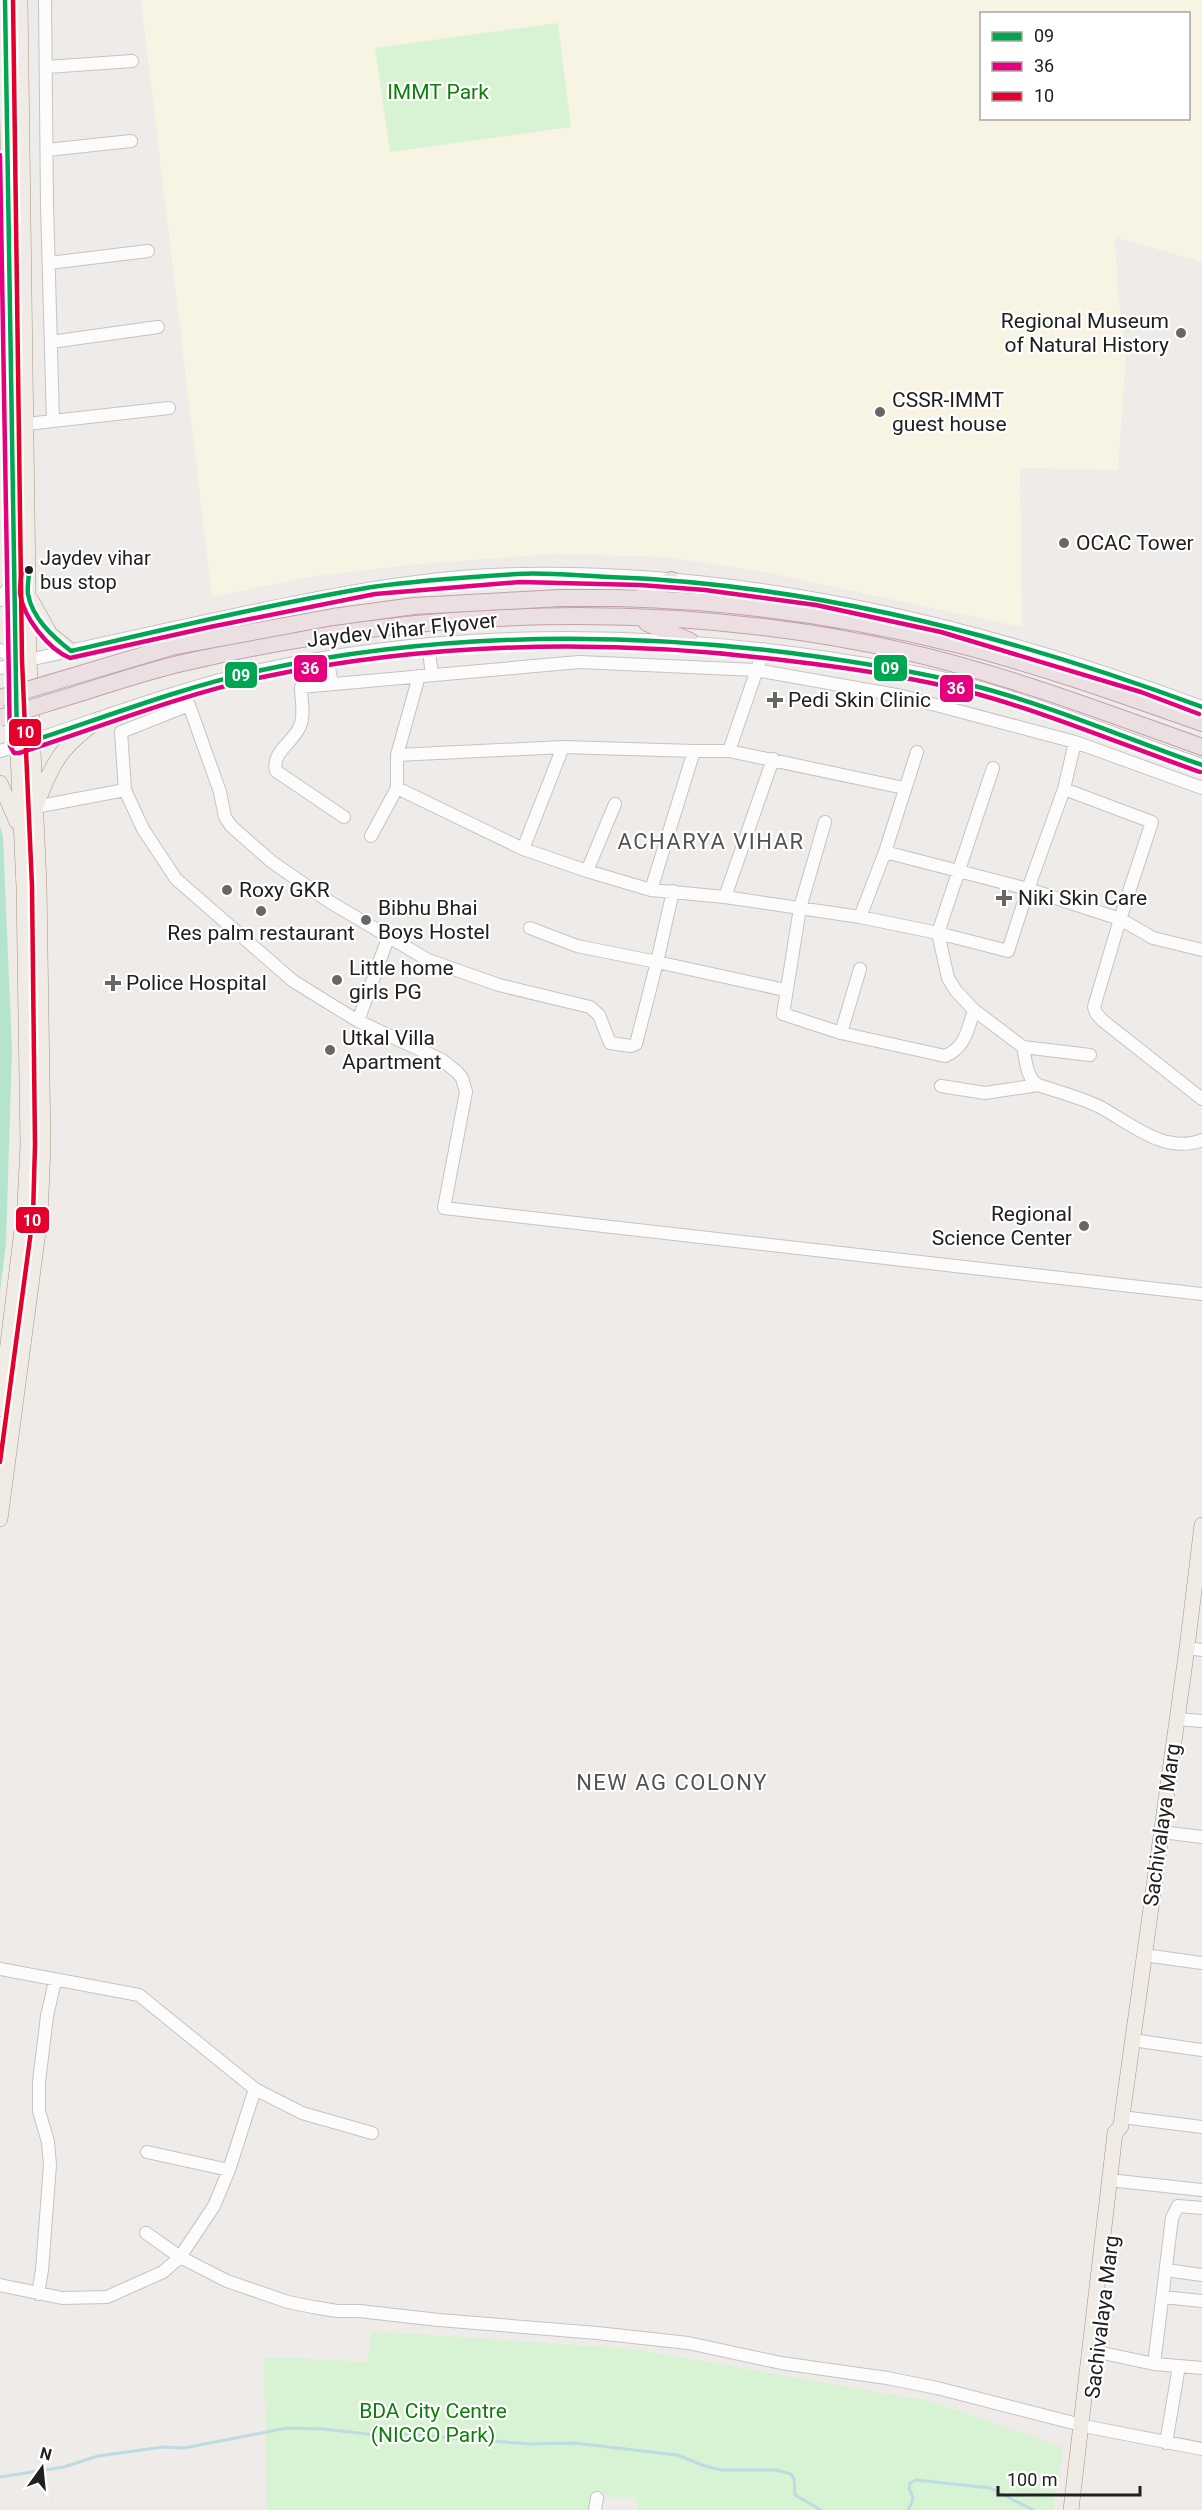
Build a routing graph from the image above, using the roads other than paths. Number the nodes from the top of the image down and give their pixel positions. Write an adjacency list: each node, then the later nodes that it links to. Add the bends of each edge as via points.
1 (5, 0): 4 (main road)
2 (20, 0): 4 (main road)
3 (45, 0): 6 (street)
4 (13, 42): 9 (main road); 17 (main road)
5 (132, 61): 6 (street)
6 (47, 67): 8 (street)
7 (131, 141): 8 (street)
8 (47, 150): 11 (street)
9 (5, 247): 14 (main road)
10 (148, 251): 11 (street)
11 (49, 263): 13 (street)
12 (158, 327): 13 (street)
13 (51, 342): 16 (street)
14 (7, 401): 17 (main road)
15 (169, 408): 16 (street)
16 (53, 421): 17 (street)
17 (13, 427): 18 (main road); 20 (main road)
18 (15, 578): 22 (street); 29 (main road)
19 (671, 580): 21 (highway); 27 (street, via 520,574 374,587); 36 (street, via 823,598 943,625 1143,685)
20 (28, 594): 27 (main road, via 50,634); 30 (main road)
21 (638, 599): 35 (highway, Jaydev Vihar Flyover, bridge, via 561,598 425,605 333,617 171,647); 39 (highway, Jaydev Vihar Flyover, via 794,612 907,632 1072,678)
22 (0, 600)
23 (627, 618): 24 (highway); 37 (highway, Jaydev Vihar Flyover, bridge, via 568,616 416,624 268,645 185,662); 45 (highway, Jaydev Vihar Flyover, via 766,627 903,651 996,676)
24 (690, 641): 25 (street, via 518,639); 26 (street)
25 (428, 644): 28 (street); 32 (street)
26 (764, 649): 31 (street); 40 (street, via 888,667 973,686)
27 (71, 651): 30 (street)
28 (327, 658): 34 (street); 38 (street, via 196,685)
29 (7, 660): 43 (main road)
30 (30, 660): 41 (main road)
31 (756, 670): 32 (street, via 579,662); 42 (street, via 902,696); 48 (street)
32 (432, 675): 33 (street)
33 (419, 676): 34 (street); 50 (street)
34 (332, 684): 62 (street, via 301,687 302,723 274,764 280,776)
35 (0, 698)
36 (1202, 707)
37 (0, 718)
38 (99, 719): 41 (street); 61 (main road, via 55,759)
39 (1202, 723)
40 (1092, 725): 42 (street); 52 (street)
41 (32, 741): 43 (street); 61 (main road)
42 (1080, 744): 57 (street); 58 (street)
43 (17, 746): 46 (street); 64 (main road)
44 (563, 747): 47 (street); 50 (street); 66 (street)
45 (1202, 747)
46 (0, 751)
47 (694, 751): 48 (street); 71 (street)
48 (729, 751): 51 (street)
49 (917, 752): 56 (street)
50 (397, 755): 55 (street)
51 (772, 759): 56 (street); 73 (street)
52 (1202, 765)
53 (993, 768): 69 (street)
54 (0, 783): 64 (main road)
55 (397, 788): 65 (street); 66 (street)
56 (904, 788): 67 (street)
57 (1202, 788)
58 (1064, 789): 70 (street); 76 (street, via 1152,822)
59 (125, 790): 61 (street); 79 (street, via 121,732 189,705 231,826 272,862); 85 (street, via 143,829 176,879 293,981)
60 (615, 804): 68 (street)
61 (35, 807): 95 (main road, via 42,1182)
62 (344, 817)
63 (825, 822): 74 (street)
64 (21, 830): 94 (main road, via 27,1181)
65 (370, 836)
66 (524, 849): 68 (street)
67 (885, 852): 69 (street); 75 (street)
68 (587, 871): 71 (street)
69 (960, 871): 70 (street); 78 (street)
70 (1028, 889): 76 (street); 78 (street, via 1008,951)
71 (651, 890): 72 (street)
72 (673, 891): 73 (street); 81 (street)
73 (725, 897): 74 (street)
74 (800, 908): 75 (street); 83 (street)
75 (860, 917): 78 (street)
76 (1120, 919): 80 (street, via 1153,938); 91 (street, via 1095,1000 1096,1013)
77 (530, 928): 81 (street, via 577,946)
78 (938, 933): 84 (street, via 948,978)
79 (388, 938): 81 (street, via 461,973 590,1007 599,1015 607,1040 615,1045 631,1046 638,1040); 85 (street)
80 (1202, 950)
81 (657, 962): 83 (street)
82 (860, 969): 86 (street)
83 (785, 990): 86 (street, via 783,1014)
84 (974, 1010): 86 (street, via 960,1047 945,1056); 87 (street)
85 (358, 1021): 93 (street, via 442,1060 462,1078 466,1092 444,1208)
86 (841, 1033)
87 (1023, 1047): 88 (street); 89 (street, via 1030,1076)
88 (1090, 1055)
89 (1038, 1085): 90 (street, via 985,1093); 92 (street, via 1084,1100 1131,1128 1169,1143)
90 (941, 1086)
91 (1202, 1099)
92 (1202, 1140)
93 (1202, 1294)
94 (0, 1408)
95 (0, 1519)
96 (1202, 1525): 97 (main road, Sachivalaya Marg)
97 (1200, 1550): 98 (main road, Sachivalaya Marg)
98 (1195, 1649): 99 (main road, Sachivalaya Marg)
99 (1176, 1719): 100 (street); 101 (main road, Sachivalaya Marg)
100 (1202, 1721)
101 (1162, 1832): 102 (street); 103 (main road, Sachivalaya Marg)
102 (1202, 1837)
103 (1144, 1955): 104 (street); 107 (main road, Sachivalaya Marg)
104 (1202, 1963)
105 (0, 1969): 106 (street)
106 (55, 1981): 109 (street, via 139,1995); 123 (street, via 39,2082 39,2111 51,2165)
107 (1132, 2040): 108 (street); 110 (main road, Sachivalaya Marg)
108 (1202, 2050)
109 (255, 2089): 112 (street, via 302,2113); 114 (street)
110 (1121, 2122): 111 (street); 115 (main road, Sachivalaya Marg, via 1126,2133); 130 (main road, Sachivalaya Marg, via 1115,2133)
111 (1202, 2127)
112 (372, 2133)
113 (147, 2152): 114 (street)
114 (230, 2170): 119 (street, via 214,2206)
115 (1118, 2181): 116 (street); 126 (main road, Sachivalaya Marg)
116 (1202, 2190)
117 (1202, 2208): 120 (street, via 1184,2205 1174,2211)
118 (146, 2233): 119 (street)
119 (180, 2257): 123 (street, via 163,2272 107,2297); 130 (street, via 227,2281 313,2307 688,2343 781,2363 897,2380)
120 (1166, 2270): 121 (street); 124 (street)
121 (1202, 2276)
122 (0, 2285): 123 (street)
123 (38, 2294)
124 (1163, 2296): 125 (street); 127 (street)
125 (1202, 2301)
126 (1098, 2352): 127 (street); 130 (main road, Sachivalaya Marg)
127 (1154, 2364): 128 (street)
128 (1179, 2366): 129 (street); 131 (street)
129 (1202, 2368)
130 (1085, 2426): 131 (street); 133 (main road, Sachivalaya Marg); 134 (main road, Sachivalaya Marg)
131 (1166, 2443): 132 (street)
132 (1202, 2449)
133 (1071, 2510)
134 (1079, 2510)

